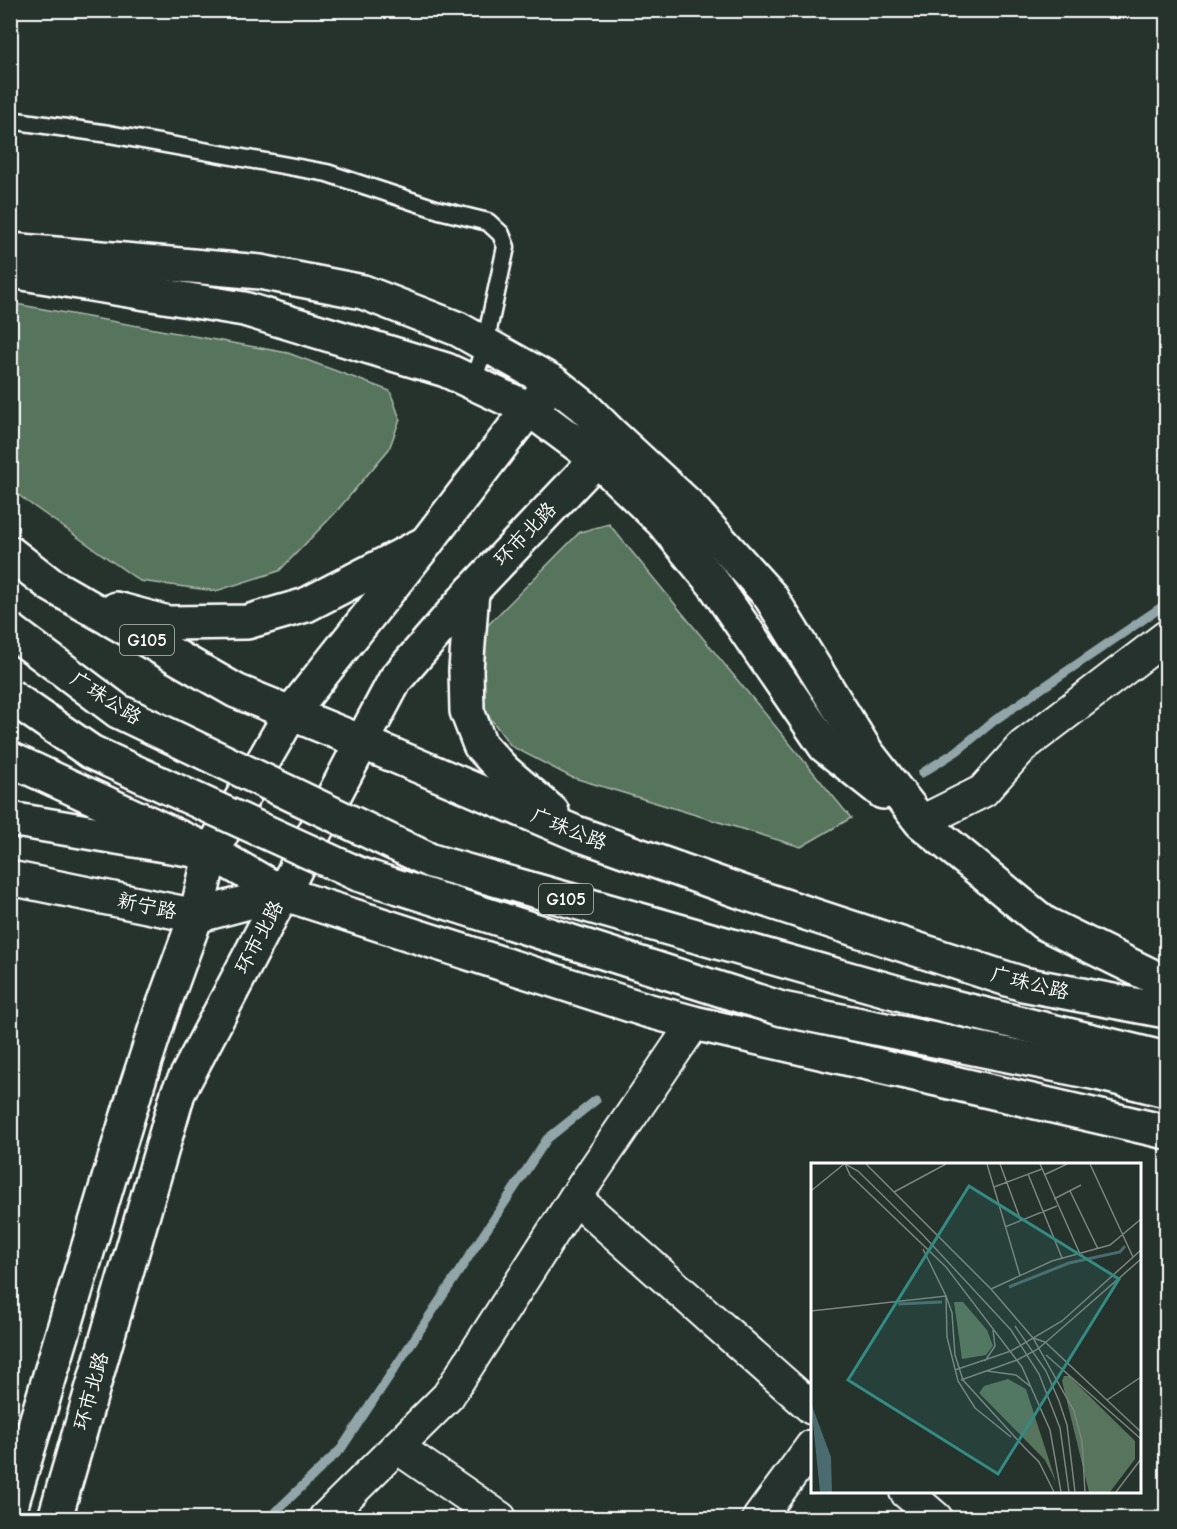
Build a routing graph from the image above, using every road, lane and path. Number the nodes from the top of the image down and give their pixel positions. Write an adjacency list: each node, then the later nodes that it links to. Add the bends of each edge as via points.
1 (10, 120): 4 (lane, via 327,173 488,222 501,234 506,247)
2 (10, 250): 4 (main road, via 260,272 363,292 458,329)
3 (10, 269): 5 (main road, via 244,309 446,370)
4 (485, 344): 5 (lane); 6 (main road)
5 (473, 383): 7 (main road)
6 (554, 383): 7 (main road); 8 (main road, via 583,406)
7 (529, 409): 8 (main road); 9 (main road)
8 (604, 447): 12 (main road, 环市北路); 20 (main road, via 688,505 770,596 867,753)
9 (426, 543): 11 (main road, via 306,605 247,622 168,623 120,611); 16 (main road)
10 (10, 553): 11 (main road, 广珠公路 / G105)
11 (51, 585): 16 (main road, 广珠公路 / G105, via 236,691)
12 (471, 591): 17 (main road, 环市北路, via 395,680); 21 (main road, via 467,711 480,745)
13 (10, 630): 29 (main road, 广珠公路 / G105, bridge, via 118,711 431,861 916,998)
14 (1167, 637): 20 (street, via 1023,746 983,791)
15 (10, 696): 30 (main road, G105, bridge, via 91,752 358,874 782,1009)
16 (291, 713): 17 (main road, 广珠公路 / G105); 22 (main road)
17 (362, 742): 21 (main road, 广珠公路 / G105); 24 (main road, 环市北路)
18 (10, 759): 22 (main road)
19 (10, 819): 22 (main road)
20 (921, 822): 26 (main road, via 1044,923)
21 (576, 833): 27 (main road, 广珠公路 / G105, via 1023,984)
22 (211, 852): 24 (main road); 25 (main road)
23 (10, 878): 25 (main road, 新宁路)
24 (282, 893): 25 (main road, 新宁路); 28 (main road); 38 (main road, 环市北路, via 178,1093)
25 (196, 916): 37 (main road, via 135,1092)
26 (1167, 983)
27 (1167, 1011)
28 (694, 1023): 31 (main road); 32 (street)
29 (1167, 1059)
30 (1167, 1090)
31 (1167, 1132)
32 (575, 1198): 33 (street); 34 (street, via 447,1396)
33 (811, 1406)
34 (397, 1447): 39 (street); 40 (street)
35 (811, 1449): 41 (street)
36 (908, 1493): 42 (street)
37 (10, 1509)
38 (55, 1518)
39 (325, 1518)
40 (500, 1518)
41 (761, 1518)
42 (936, 1518)

